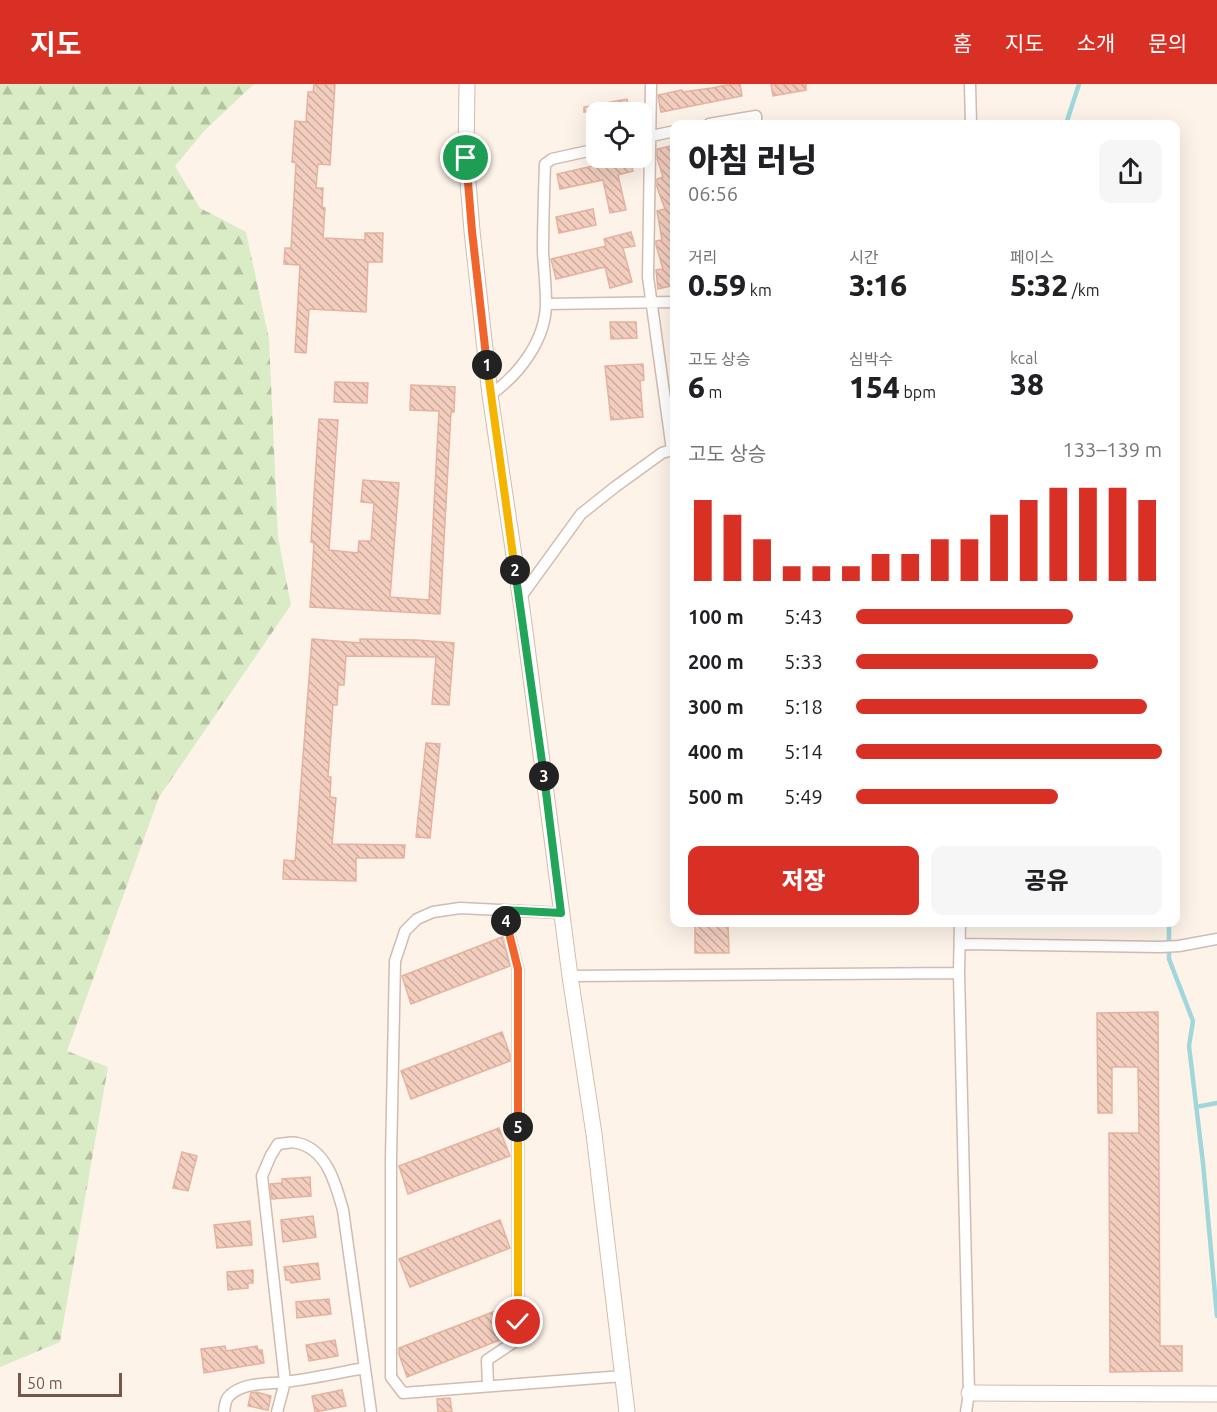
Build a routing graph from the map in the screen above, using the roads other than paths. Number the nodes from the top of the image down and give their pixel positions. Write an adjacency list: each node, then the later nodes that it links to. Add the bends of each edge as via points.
1 (467, 84): 15 (street, via 466,158)
2 (651, 84): 4 (street)
3 (970, 84): 7 (street)
4 (649, 102)
5 (733, 120): 6 (street, via 756,116)
6 (756, 120)
7 (971, 120)
8 (670, 132): 9 (street)
9 (652, 135)
10 (586, 151): 14 (street, via 544,164)
11 (646, 168): 13 (street)
12 (670, 302): 13 (street)
13 (651, 303): 14 (street); 16 (street)
14 (546, 304): 15 (street, via 544,325 534,347 518,371)
15 (490, 395): 18 (street)
16 (670, 430)
17 (670, 451): 18 (street, via 582,514)
18 (520, 598): 20 (street)
19 (503, 910): 20 (street); 29 (street, via 518,969 518,1322 514,1342 487,1360); 29 (street, via 460,908 417,919 405,931 395,961 391,1377 403,1393)
20 (561, 913): 25 (street)
21 (960, 927): 23 (street)
22 (1217, 939): 23 (street, via 1160,947)
23 (960, 944): 24 (street)
24 (959, 973): 25 (street); 30 (street)
25 (570, 976): 27 (street, via 594,1134)
26 (364, 1368): 28 (street); 28 (street, via 343,1210 334,1179 317,1153 297,1142 278,1144 262,1176); 34 (street)
27 (623, 1376): 29 (street); 35 (street)
28 (285, 1382): 32 (street, via 242,1388 230,1395); 33 (street)
29 (488, 1386)
30 (969, 1393): 31 (street); 36 (street)
31 (1214, 1394)
32 (224, 1412)
33 (277, 1412)
34 (371, 1412)
35 (627, 1412)
36 (966, 1412)

